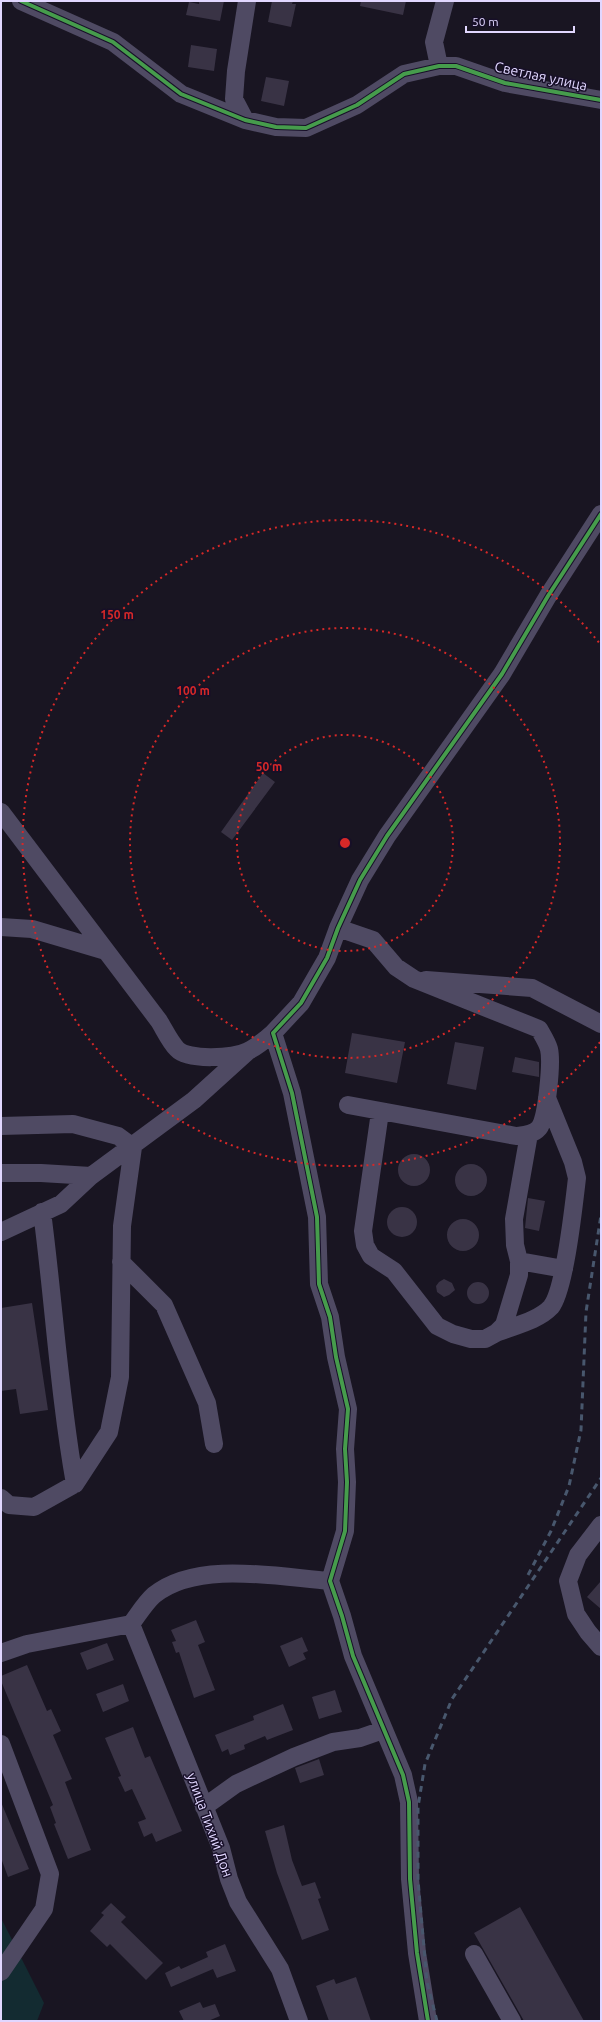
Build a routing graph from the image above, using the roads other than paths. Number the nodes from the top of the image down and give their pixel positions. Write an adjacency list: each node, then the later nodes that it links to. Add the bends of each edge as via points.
1 (21, 1): 6 (street, Светлая улица, via 113,42 182,94)
2 (247, 1): 6 (street, via 234,99)
3 (445, 1): 4 (street, via 434,42)
4 (439, 66): 5 (street, Светлая улица, via 456,66 505,83); 6 (street, Светлая улица, via 404,74 357,104 306,128 276,127)
5 (601, 100)
6 (245, 120)
7 (601, 514): 10 (street, via 502,674 387,836 360,880)
8 (1, 812): 11 (street)
9 (1, 927): 11 (street, via 32,930)
10 (338, 928): 12 (street, via 373,940 396,967); 14 (street, via 327,958 301,1003)
11 (106, 951): 15 (street, via 159,1021 177,1050 190,1055 214,1057)
12 (414, 979): 13 (street, via 532,988); 16 (street, via 539,1029 549,1048)
13 (601, 1024)
14 (273, 1033): 15 (street); 34 (street, via 292,1094 317,1217 319,1284 330,1316 336,1358 348,1409 345,1449 345,1531)
15 (247, 1052): 21 (street, via 194,1100)
16 (547, 1097): 20 (street, via 539,1128); 28 (street, via 577,1178)
17 (348, 1105): 18 (street)
18 (380, 1112): 20 (street, via 516,1136); 29 (street, via 363,1231 365,1245 371,1256 394,1271 437,1326 471,1340 485,1339)
19 (1, 1126): 21 (street, via 73,1124 118,1136)
20 (530, 1134): 26 (street, via 514,1219 515,1245)
21 (133, 1147): 23 (street); 27 (street, via 122,1226)
22 (1, 1173): 23 (street)
23 (91, 1176): 24 (street, via 60,1204)
24 (42, 1212): 25 (street); 31 (street, via 52,1285 61,1393)
25 (1, 1232)
26 (519, 1261): 28 (street); 29 (street, via 519,1275 504,1324)
27 (121, 1262): 30 (street, via 164,1305 206,1403); 31 (street, via 120,1377 110,1432)
28 (564, 1269): 29 (street, via 551,1306 537,1317)
29 (496, 1333)
30 (214, 1444)
31 (75, 1484): 32 (street, via 34,1507 9,1505)
32 (1, 1498)
33 (601, 1525): 36 (street, via 578,1555 568,1581 576,1614)
34 (330, 1581): 35 (street, via 222,1573 187,1579 167,1586 153,1596); 38 (street, via 353,1656)
35 (131, 1624): 37 (street, via 27,1644); 40 (street, улица Тихий Дон)
36 (601, 1647)
37 (1, 1653)
38 (382, 1730): 40 (street, via 360,1738 333,1742 294,1757 236,1784); 44 (street, via 403,1775 409,1802 410,1878 417,1953)
39 (1, 1744): 42 (street, via 50,1874 44,1908)
40 (204, 1807): 43 (street, улица Тихий Дон, via 221,1848 238,1902 280,1970)
41 (474, 1954): 45 (street)
42 (1, 1972)
43 (299, 2021)
44 (428, 2021)
45 (512, 2021)

